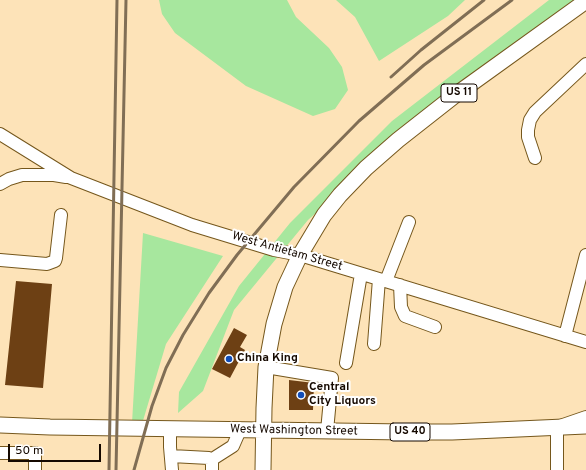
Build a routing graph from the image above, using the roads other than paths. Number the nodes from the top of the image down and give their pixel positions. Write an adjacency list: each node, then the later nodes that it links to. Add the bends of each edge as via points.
1 (586, 1): 9 (main road, US 11, via 454,96 366,168 324,215)
2 (586, 64): 4 (street, via 535,112 530,120 528,137)
3 (0, 134): 5 (street, West Antietam Street)
4 (535, 158)
5 (71, 178): 6 (street, via 22,175 9,178); 9 (street, West Antietam Street, via 192,225 274,250)
6 (0, 184)
7 (61, 214): 11 (street, via 54,261 47,264)
8 (409, 222): 13 (street)
9 (300, 255): 12 (street, West Antietam Street); 20 (main road, US 11, via 285,288 274,324)
10 (586, 255): 16 (street)
11 (0, 260)
12 (361, 274): 13 (street, West Antietam Street); 19 (street)
13 (382, 280): 14 (street, West Antietam Street); 18 (street)
14 (400, 286): 15 (street, via 401,307 406,316); 16 (street, West Antietam Street)
15 (435, 327)
16 (565, 336): 17 (street, West Antietam Street)
17 (586, 342)
18 (374, 344)
19 (346, 363)
20 (266, 367): 27 (main road, US 11); 28 (street, via 332,378)
21 (586, 417): 24 (street, West Washington Street)
22 (0, 425): 25 (main road, West Washington Street / US 40)
23 (586, 426): 24 (main road, US 40)
24 (557, 427): 28 (main road, West Washington Street / US 40, via 452,432); 35 (street)
25 (170, 429): 26 (main road, West Washington Street / US 40); 30 (street)
26 (240, 430): 27 (main road, West Washington Street / US 40); 31 (street, via 232,446)
27 (264, 430): 28 (main road, West Washington Street / US 40); 34 (main road, US 11)
28 (327, 431)
29 (0, 452): 32 (street, via 35,453)
30 (171, 456): 31 (street, via 209,458); 33 (street)
31 (212, 465)
32 (35, 470)
33 (172, 470)
34 (264, 470)
35 (557, 470)

